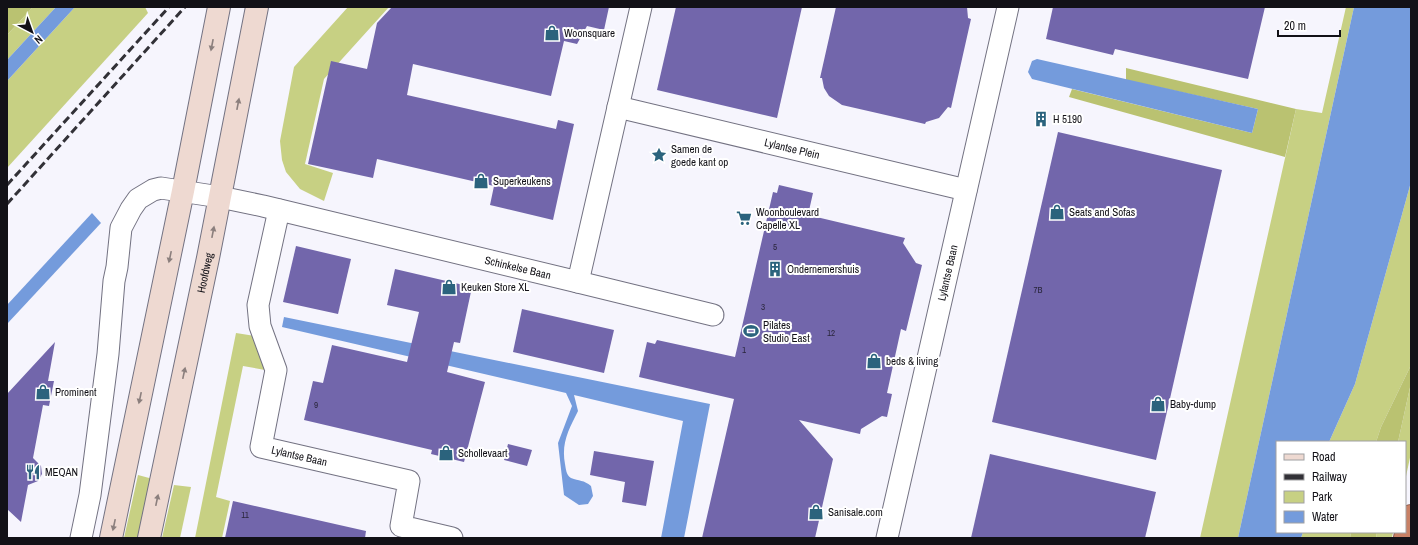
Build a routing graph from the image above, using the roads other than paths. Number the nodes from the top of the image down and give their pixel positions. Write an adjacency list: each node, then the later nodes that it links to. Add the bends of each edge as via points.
1 (219, 7): 7 (main road, one-way to 7)
2 (257, 7): 8 (main road, Hoofdweg, one-way to 2)
3 (641, 7): 5 (street)
4 (1008, 7): 6 (street, Lylantse Baan)
5 (618, 107): 6 (street, Lylantse Plein); 10 (street)
6 (966, 190): 17 (street, Lylantse Baan)
7 (183, 191): 8 (street, Schinkelse Baan); 13 (street, via 161,188 153,190 138,199 121,228 90,495); 14 (main road, one-way to 14)
8 (220, 197): 9 (street, Schinkelse Baan); 15 (main road, Hoofdweg, one-way to 8)
9 (278, 210): 10 (street, Schinkelse Baan); 16 (street, Lylantse Baan, via 258,305 260,326 276,370 261,447 409,480 401,526)
10 (578, 282): 11 (street)
11 (712, 315)
12 (1411, 516): 18 (highway)
13 (81, 538)
14 (111, 538)
15 (149, 538)
16 (452, 538)
17 (887, 538)
18 (1405, 538)

